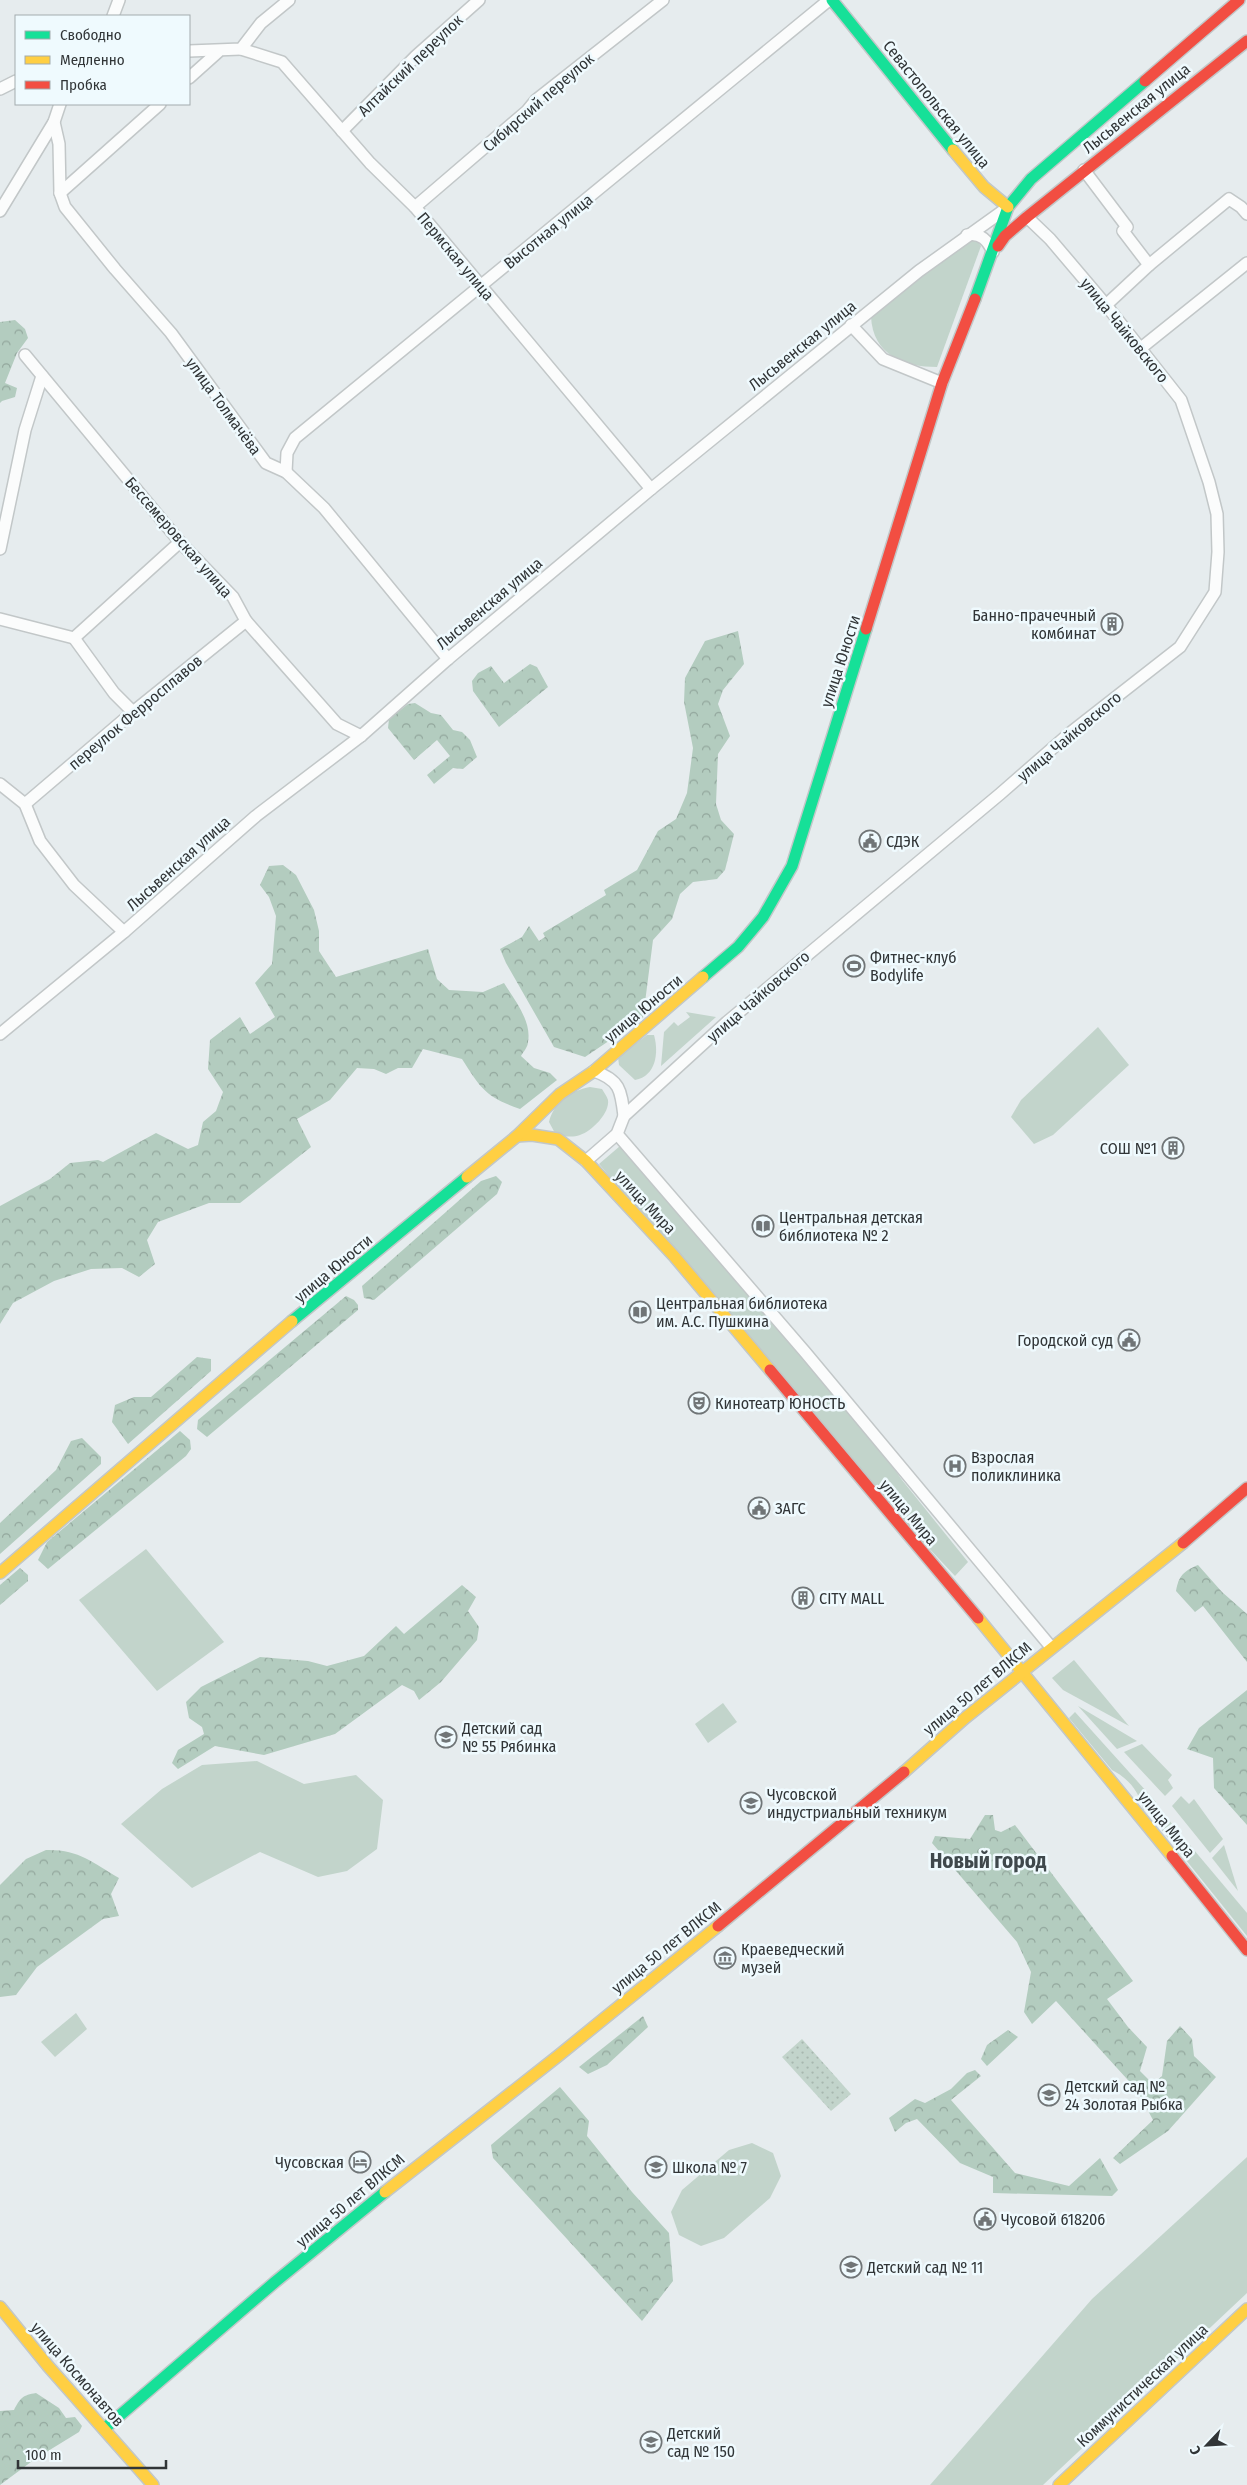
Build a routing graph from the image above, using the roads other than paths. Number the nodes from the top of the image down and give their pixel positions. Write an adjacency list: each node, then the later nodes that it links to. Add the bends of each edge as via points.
1 (119, 0): 7 (street)
2 (289, 0): 9 (street, via 261,22)
3 (479, 0): 18 (street, Алтайский переулок, via 416,56)
4 (663, 0): 22 (street, Сибирский переулок, via 536,100)
5 (830, 0): 23 (street, Севастопольская улица, via 984,187); 31 (street, Высотная улица)
6 (1239, 0): 23 (street, Лысьвенская улица, via 1031,179)
7 (114, 15)
8 (1247, 40): 19 (street, Лысьвенская улица)
9 (241, 49): 11 (street); 18 (street, Пермская улица, via 282,62)
10 (190, 51): 11 (street)
11 (218, 52): 12 (street)
12 (190, 77)
13 (15, 82): 14 (street)
14 (0, 89)
15 (60, 105): 17 (street)
16 (159, 105): 20 (street)
17 (54, 122): 20 (street, улица Толмачёва, via 59,144); 24 (street)
18 (342, 131): 22 (street, Пермская улица)
19 (1084, 170): 26 (street, Лысьвенская улица); 30 (street, via 1127,227 1123,231)
20 (60, 193): 38 (street, улица Толмачёва, via 65,207 171,333 266,463)
21 (1243, 202): 25 (street); 30 (street, via 1229,199)
22 (415, 207): 31 (street, Пермская улица)
23 (1008, 207): 26 (street, Севастопольская улица); 27 (street, Лысьвенская улица); 28 (street, Лысьвенская улица)
24 (0, 211)
25 (1247, 214)
26 (1027, 216): 28 (street, Лысьвенская улица); 32 (street, улица Чайковского)
27 (965, 236): 28 (street, via 980,235); 33 (street, Лысьвенская улица)
28 (993, 252): 37 (street, улица Юности)
29 (1247, 263): 34 (street)
30 (1149, 265): 32 (street)
31 (480, 285): 38 (street, Высотная улица, via 295,438 287,452); 39 (street, Пермская улица)
32 (1106, 305): 34 (street, улица Чайковского)
33 (851, 326): 37 (street, via 883,359); 39 (street, Лысьвенская улица)
34 (1142, 348): 53 (street, улица Чайковского, via 1181,400 1217,514 1215,592 1187,638 727,1022)
35 (26, 355): 36 (street, Бессемеровская улица)
36 (42, 376): 40 (street, Бессемеровская улица); 41 (street, via 25,430)
37 (942, 383): 52 (street, улица Юности, via 792,866 763,917 738,947)
38 (286, 472): 45 (street, улица Толмачёва, via 324,508)
39 (651, 489): 45 (street, Лысьвенская улица)
40 (180, 542): 43 (street, Бессемеровская улица, via 233,597); 44 (street)
41 (0, 549)
42 (0, 619): 44 (street)
43 (246, 621): 46 (street, переулок Ферросплавов); 47 (street, Бессемеровская улица, via 337,724)
44 (74, 638): 46 (street, via 114,693)
45 (448, 659): 47 (street, Лысьвенская улица)
46 (133, 712): 49 (street, переулок Ферросплавов)
47 (361, 736): 50 (street, Лысьвенская улица, via 256,816)
48 (0, 784): 49 (street)
49 (26, 804): 50 (street, via 40,840 74,885)
50 (124, 932): 51 (street, Лысьвенская улица)
51 (0, 1034)
52 (594, 1071): 53 (street, via 616,1083); 55 (street, улица Юности, via 560,1094)
53 (624, 1116): 54 (street, улица Чайковского)
54 (616, 1134): 56 (street, улица Чайковского); 59 (street, улица Мира, via 818,1366)
55 (517, 1136): 56 (street, улица Мира, via 558,1139); 58 (street, улица Юности, via 233,1370)
56 (586, 1161): 60 (street, улица Мира, via 707,1294)
57 (1247, 1488): 59 (street, улица 50 лет ВЛКСМ, via 1173,1552)
58 (0, 1573)
59 (1051, 1647): 60 (street, улица 50 лет ВЛКСМ)
60 (1022, 1670): 61 (street, улица Мира); 64 (street, улица 50 лет ВЛКСМ, via 858,1812 558,2056 436,2150 235,2316)
61 (1247, 1950)
62 (0, 2306): 64 (street, улица Космонавтов)
63 (1247, 2309): 66 (street, Коммунистическая улица)
64 (104, 2430): 65 (street, улица Космонавтов)
65 (153, 2485)
66 (1059, 2485)

